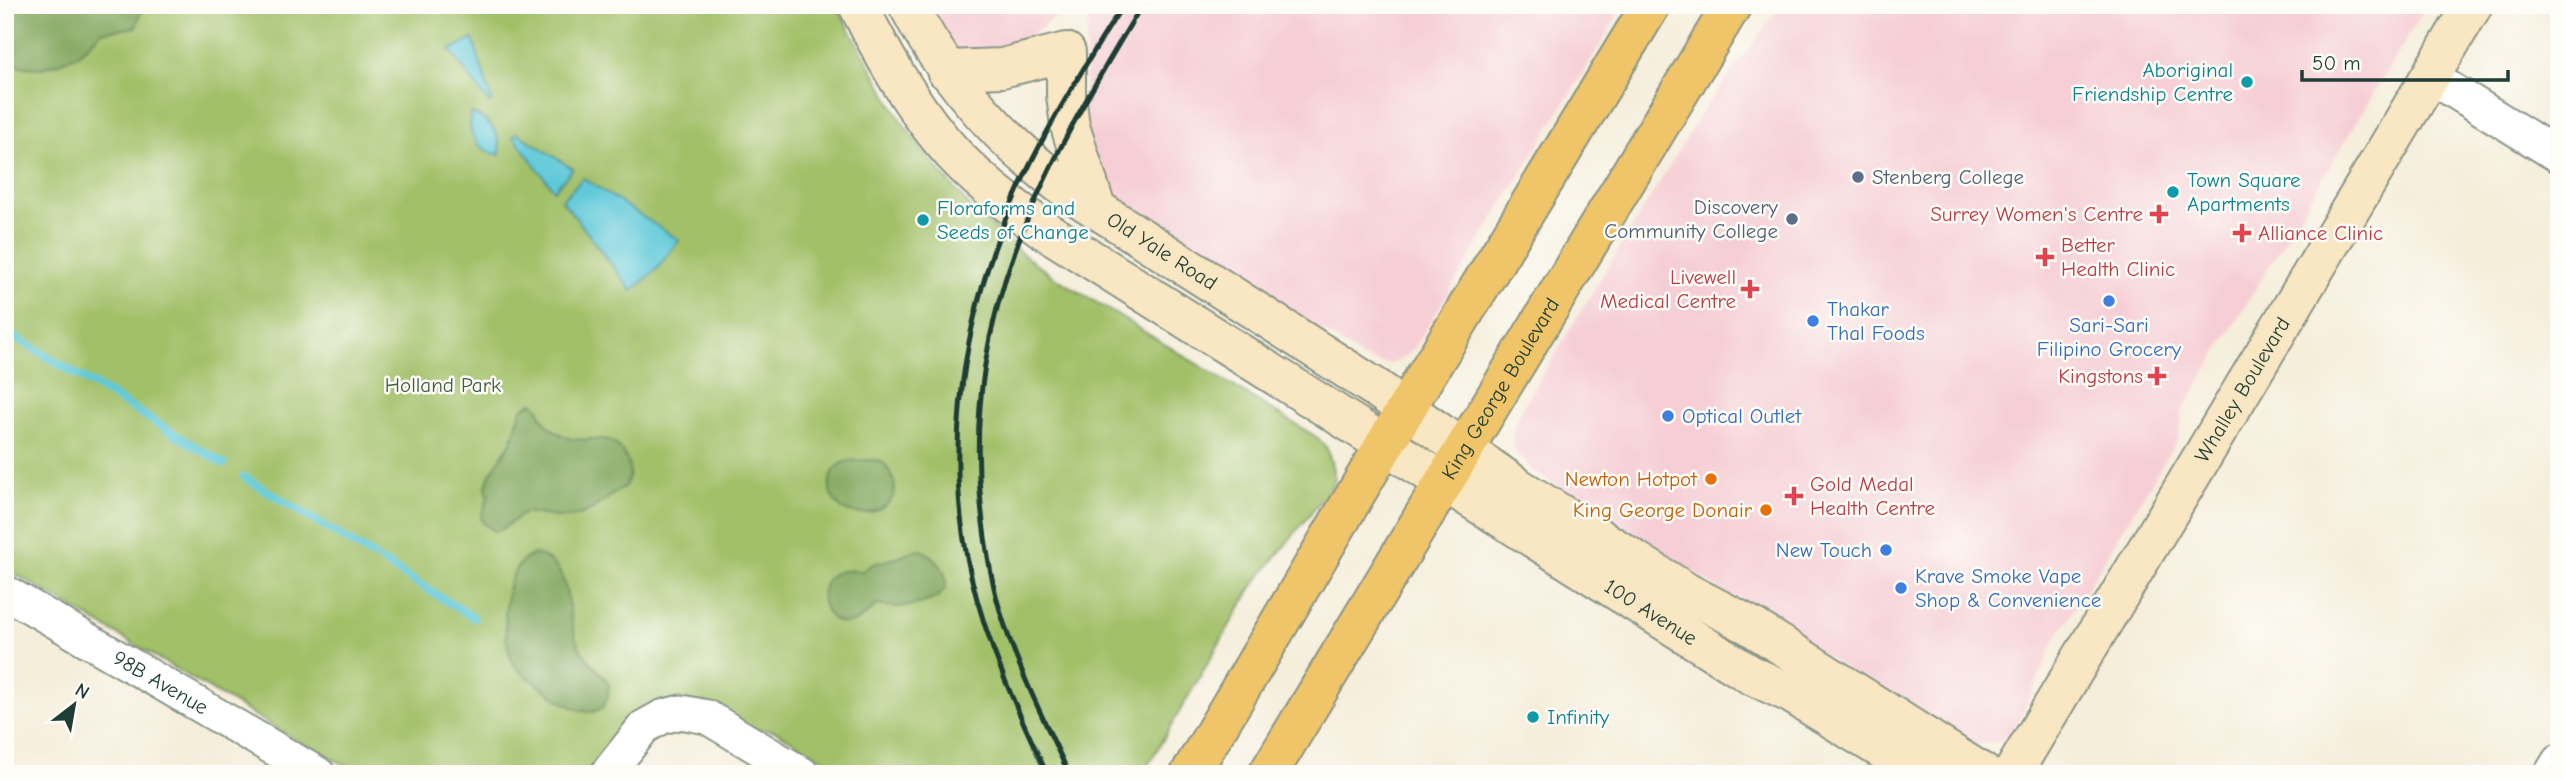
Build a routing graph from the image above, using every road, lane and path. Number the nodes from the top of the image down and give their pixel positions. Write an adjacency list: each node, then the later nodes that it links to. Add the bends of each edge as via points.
1 (858, 5): 11 (main road, via 886,59 942,142 989,189 1043,229)
2 (908, 5): 6 (main road, Old Yale Road)
3 (1651, 5): 10 (main road)
4 (1732, 5): 12 (main road, King George Boulevard)
5 (2473, 5): 7 (main road, Whalley Boulevard)
6 (946, 70): 9 (main road, Old Yale Road, via 1007,142); 9 (main road, via 1002,68 1066,52 1070,126)
7 (2431, 77): 8 (street); 23 (main road, Whalley Boulevard)
8 (2559, 156)
9 (1096, 208): 10 (main road, Old Yale Road)
10 (1406, 409): 11 (main road); 12 (main road, Old Yale Road)
11 (1385, 444): 13 (main road, 100 Avenue); 19 (main road)
12 (1463, 448): 13 (main road, King George Boulevard); 22 (main road, 100 Avenue, via 1542,502 1686,592 1751,626)
13 (1444, 481): 20 (main road, King George Boulevard); 21 (main road, 100 Avenue, via 1751,675 1792,694)
14 (5, 592): 16 (street, 98B Avenue)
15 (2559, 761): 24 (street)
16 (317, 774)
17 (607, 774): 18 (street, via 644,727 681,712 706,717)
18 (802, 774)
19 (1190, 774)
20 (1268, 774)
21 (1922, 774)
22 (1984, 774)
23 (2012, 774)
24 (2551, 774)

